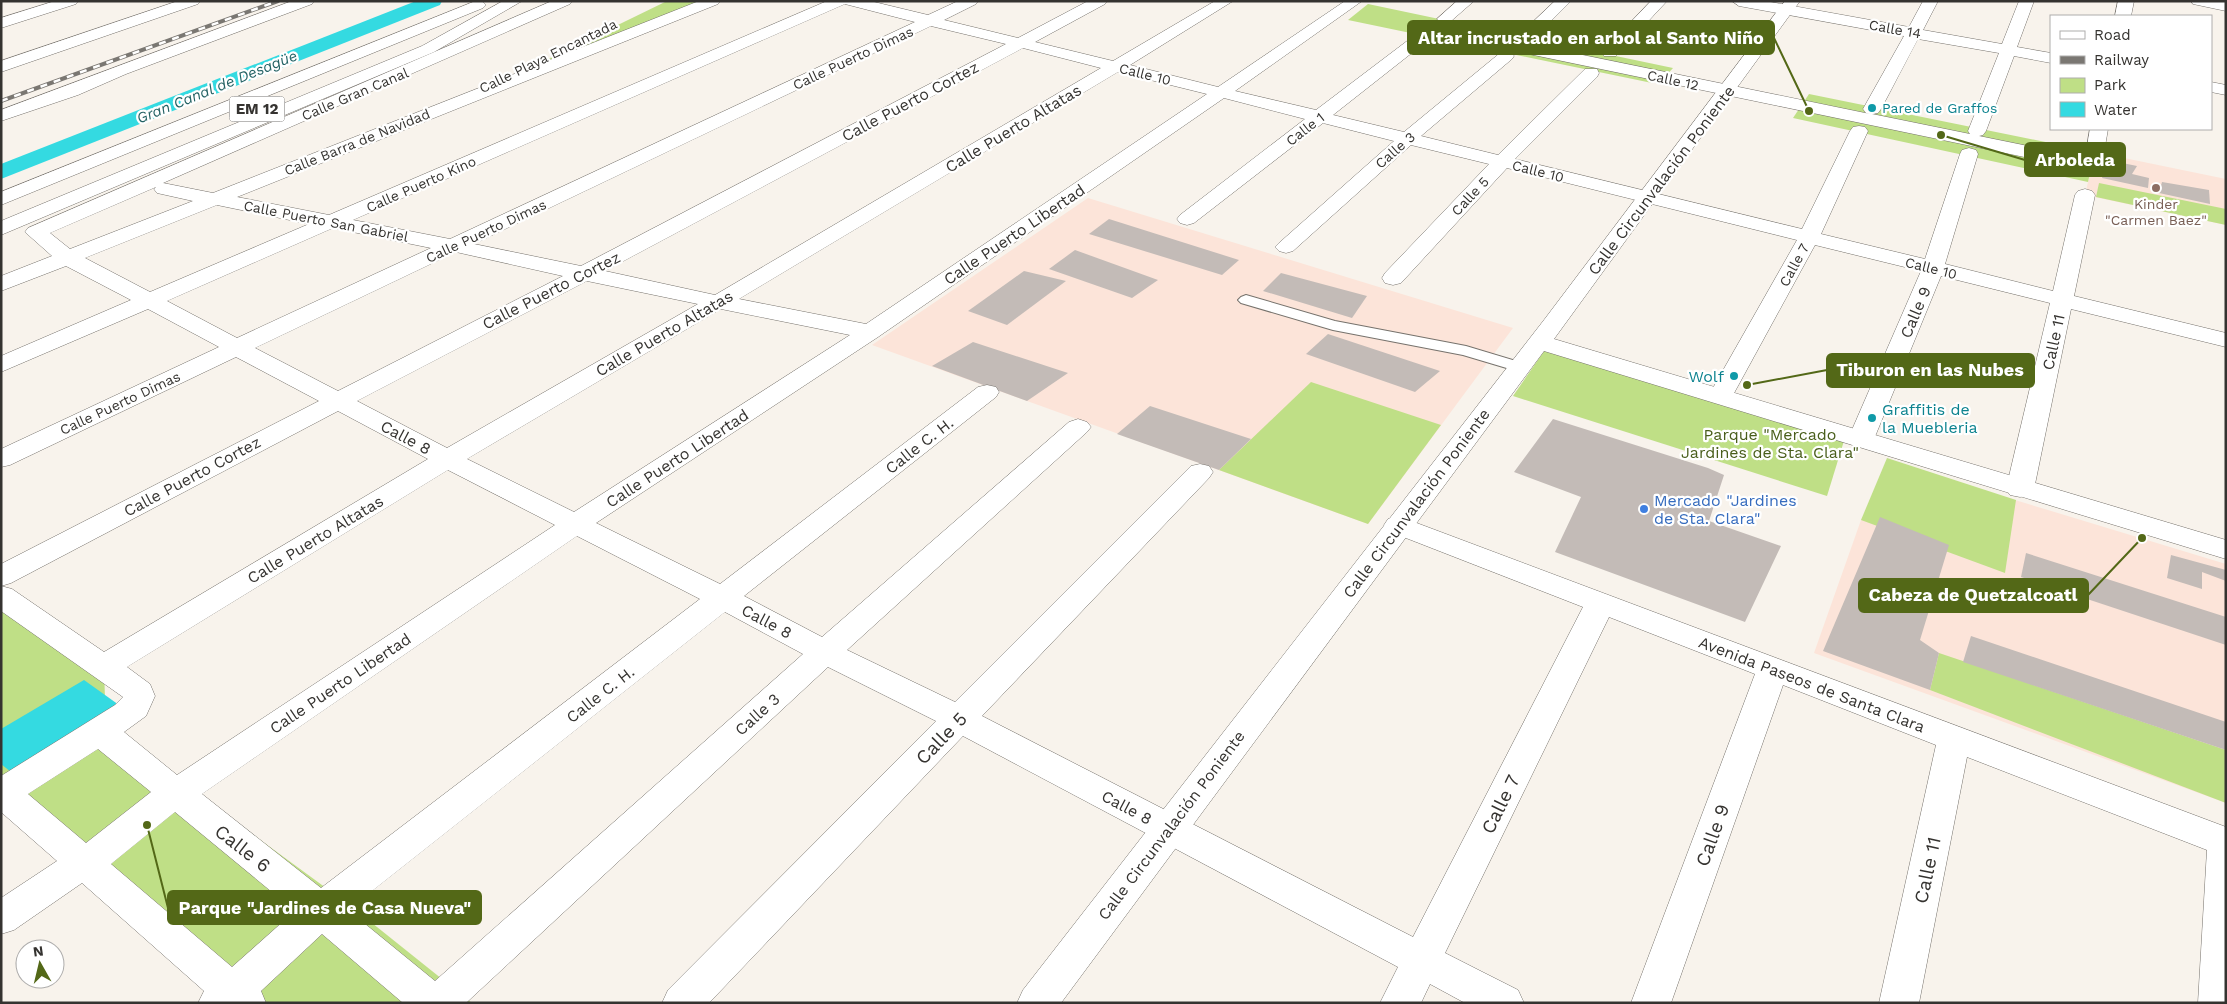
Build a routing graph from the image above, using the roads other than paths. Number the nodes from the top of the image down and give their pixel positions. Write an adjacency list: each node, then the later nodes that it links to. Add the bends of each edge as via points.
1 (71, 1): 28 (main road)
2 (193, 1): 37 (main road)
3 (307, 1): 47 (main road, via 120,70 72,92)
4 (486, 1): 46 (main road, EM 12)
5 (514, 1): 61 (main road, EM 12); 64 (main road, via 428,49)
6 (565, 1): 65 (main road, Calle Gran Canal)
7 (713, 1): 45 (main road, Calle Barra de Navidad)
8 (840, 1): 63 (main road, Calle Puerto Kino)
9 (850, 1): 27 (main road, Calle 10)
10 (971, 1): 27 (main road, Calle Puerto Dimas)
11 (1100, 1): 32 (main road, Calle Puerto Cortez)
12 (1226, 1): 38 (main road, Calle Puerto Altatas)
13 (1355, 1): 43 (main road, Calle Puerto Libertad)
14 (1467, 1): 26 (main road)
15 (1564, 1): 31 (main road)
16 (1660, 1): 34 (main road)
17 (1739, 1): 22 (main road, Calle 14)
18 (1931, 1): 30 (main road)
19 (2027, 1): 33 (main road)
20 (2126, 1): 24 (main road)
21 (2198, 1): 23 (main road)
22 (1790, 6): 30 (main road, Calle 14); 42 (main road, Calle Circunvalación Poniente)
23 (2226, 6)
24 (2123, 15)
25 (626, 18): 45 (main road, Calle Playa Encantada)
26 (1445, 19)
27 (930, 21): 32 (main road, Calle 10); 67 (main road, Calle Puerto Dimas)
28 (1, 23)
29 (1426, 33): 42 (main road, Calle 12); 48 (main road, Calle 1)
30 (1914, 33): 33 (main road, Calle 14); 44 (main road)
31 (1527, 36)
32 (1021, 43): 38 (main road, Calle 10); 71 (main road, Calle Puerto Cortez)
33 (2007, 50): 36 (main road, Calle 14); 51 (main road)
34 (1610, 53)
35 (1506, 56): 52 (main road, Calle 3)
36 (2050, 58)
37 (1, 67)
38 (1116, 67): 43 (main road, Calle 10); 77 (main road, Calle Puerto Altatas)
39 (1591, 73): 54 (main road, Calle 5)
40 (2212, 87): 41 (main road)
41 (2226, 90)
42 (1727, 92): 49 (main road, Calle 12, via 2093,159); 58 (main road, Calle Circunvalación Poniente)
43 (1220, 93): 48 (main road, Calle 10); 78 (main road, Calle Puerto Libertad)
44 (1872, 109)
45 (434, 111): 60 (main road, Calle Barra de Navidad)
46 (211, 112): 55 (main road, via 142,134); 59 (main road, EM 12)
47 (1, 116)
48 (1319, 118): 52 (main road, Calle 10); 62 (main road, Calle 1)
49 (2099, 130)
50 (1859, 131): 66 (main road, Calle 7)
51 (1977, 131)
52 (1408, 138): 54 (main road, Calle 10); 68 (main road, Calle 3)
53 (1969, 154): 70 (main road, Calle 9)
54 (1502, 162): 58 (main road, Calle 10); 72 (main road, Calle 5)
55 (1, 189)
56 (164, 190): 60 (main road, Calle Puerto San Gabriel)
57 (2085, 195): 76 (main road, Calle 11)
58 (1646, 198): 66 (main road, Calle 10); 80 (main road, Calle Circunvalación Poniente)
59 (1, 200)
60 (214, 200): 63 (main road, Calle Puerto San Gabriel); 69 (main road, Calle Barra de Navidad)
61 (1, 216)
62 (1187, 219)
63 (332, 223): 67 (main road, Calle Puerto San Gabriel); 74 (main road, Calle Puerto Kino)
64 (1, 229)
65 (35, 232): 69 (main road, Calle 8)
66 (1809, 237): 70 (main road, Calle 10); 85 (main road, Calle 7)
67 (455, 246): 71 (main road, Calle Puerto San Gabriel); 81 (main road, Calle Puerto Dimas)
68 (1286, 247)
69 (68, 258): 73 (main road, Calle Barra de Navidad); 74 (main road, Calle 8)
70 (1933, 268): 76 (main road, Calle 10); 88 (main road, Calle 9)
71 (585, 273): 77 (main road, Calle Puerto San Gabriel); 86 (main road, Calle Puerto Cortez)
72 (1393, 278)
73 (1, 284)
74 (149, 300): 81 (main road, Calle 8); 82 (main road, Calle Puerto Kino)
75 (1246, 300): 83 (lane, via 1333,326 1466,351)
76 (2062, 300): 79 (main road, Calle 10); 92 (main road, Calle 11)
77 (718, 302): 78 (main road, Calle Puerto San Gabriel); 89 (main road, Calle Puerto Altatas)
78 (870, 332): 93 (main road, Calle Puerto Libertad)
79 (2226, 340)
80 (1539, 342): 83 (main road, Calle Circunvalación Poniente); 85 (main road)
81 (238, 348): 86 (main road, Calle 8); 90 (main road, Calle Puerto Dimas)
82 (1, 365)
83 (1520, 367): 94 (main road, Calle Circunvalación Poniente)
84 (987, 392): 98 (main road, Calle C. H.)
85 (1721, 395): 88 (main road)
86 (338, 400): 89 (main road, Calle 8); 96 (main road, Calle Puerto Cortez)
87 (1078, 427): 100 (main road, Calle 3)
88 (1861, 439): 92 (main road)
89 (447, 458): 93 (main road, Calle 8); 101 (main road, Calle Puerto Altatas)
90 (1, 459)
91 (1200, 472): 103 (main road, Calle 5)
92 (2020, 489): 95 (main road)
93 (575, 524): 98 (main road, Calle 8); 107 (main road, Calle Puerto Libertad)
94 (1398, 526): 99 (main road, Avenida Paseos de Santa Clara); 108 (main road, Calle Circunvalación Poniente)
95 (2226, 550)
96 (1, 576)
97 (1, 596): 101 (main road)
98 (723, 598): 100 (main road, Calle 8); 111 (main road, Calle C. H.)
99 (1600, 604): 102 (main road, Avenida Paseos de Santa Clara); 113 (main road, Calle 7)
100 (825, 652): 103 (main road, Calle 8); 116 (main road, Calle 3)
101 (103, 667): 104 (main road, via 139,692 139,698 133,708)
102 (1773, 668): 105 (main road, Avenida Paseos de Santa Clara); 121 (main road, Calle 9)
103 (960, 718): 108 (main road, Calle 8); 117 (main road, Calle 5)
104 (99, 731): 106 (main road); 107 (main road, Calle 6)
105 (1954, 738): 109 (main road, Avenida Paseos de Santa Clara); 122 (main road, Calle 11)
106 (2, 793): 110 (main road)
107 (176, 794): 110 (main road, Calle Puerto Libertad); 111 (main road, Calle 6)
108 (1168, 829): 113 (main road, Calle 8); 118 (main road, Calle Circunvalación Poniente)
109 (2226, 842): 123 (main road)
110 (85, 863): 112 (main road, Calle Puerto Libertad); 114 (main road)
111 (321, 910): 114 (main road, Calle C. H.); 115 (main road, Calle 6)
112 (1, 918)
113 (1422, 961): 119 (main road, Calle 7); 120 (main road, Calle 8)
114 (232, 999)
115 (432, 1003)
116 (438, 1003)
117 (682, 1003)
118 (1037, 1003)
119 (1400, 1003)
120 (1504, 1003)
121 (1651, 1003)
122 (1899, 1003)
123 (2218, 1003)

